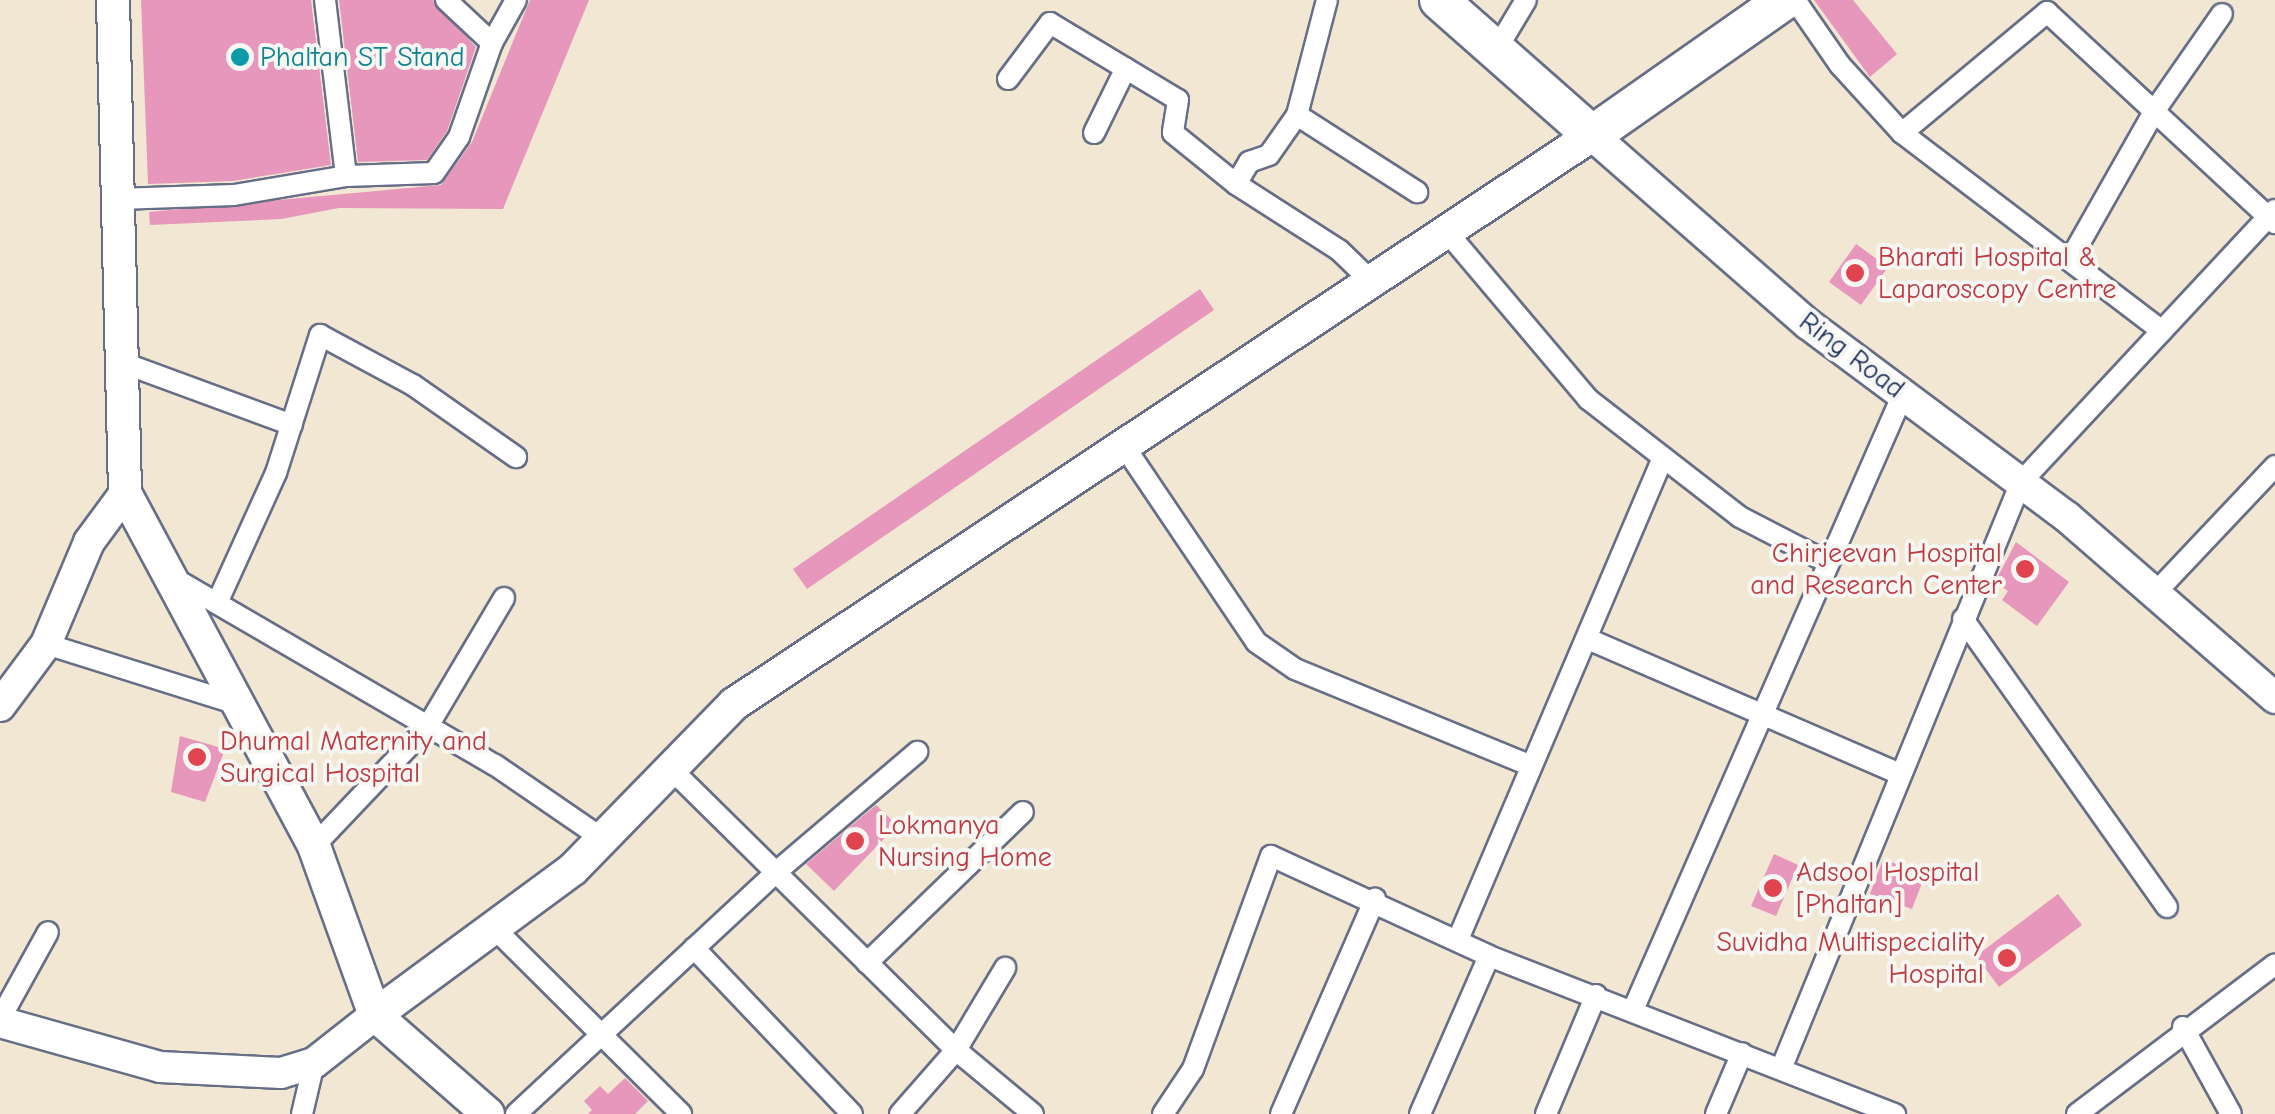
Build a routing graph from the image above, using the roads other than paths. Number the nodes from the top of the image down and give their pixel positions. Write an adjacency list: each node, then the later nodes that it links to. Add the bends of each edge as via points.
1 (113, 0): 23 (main road)
2 (325, 0): 20 (street)
3 (446, 0): 11 (street)
4 (516, 0): 11 (street)
5 (1326, 0): 16 (street)
6 (1439, 0): 12 (highway, Ring Road)
7 (1526, 0): 12 (street)
8 (1785, 0): 19 (highway)
9 (1795, 0): 18 (street, via 1840,65)
10 (2222, 14): 15 (street)
11 (492, 43): 20 (street, via 459,138 434,173)
12 (1496, 50): 19 (highway, Ring Road)
13 (1126, 68): 14 (street, via 1050,23); 17 (street); 21 (street, via 1178,100 1173,133)
14 (1008, 80)
15 (2155, 110): 18 (street, via 2048,12); 24 (street); 26 (street)
16 (1297, 115): 21 (street, via 1269,155 1249,162); 22 (street)
17 (1094, 133)
18 (1902, 133): 26 (street)
19 (1592, 136): 25 (main road); 30 (main road, Ring Road, via 1808,324)
20 (346, 176): 23 (street, via 234,195)
21 (1236, 184): 27 (street, via 1338,250)
22 (1417, 192)
23 (118, 200): 29 (main road)
24 (2273, 217): 28 (street)
25 (1447, 232): 27 (main road); 34 (street, via 1588,398)
26 (2071, 258): 28 (street)
27 (1372, 282): 32 (main road)
28 (2162, 331): 36 (street)
29 (121, 362): 31 (street); 37 (main road)
30 (1903, 394): 36 (main road, Ring Road); 38 (street)
31 (292, 424): 33 (street, via 320,335 413,385); 42 (street)
32 (1124, 446): 52 (street, via 1256,642 1311,676); 53 (main road, via 734,704)
33 (516, 457)
34 (1662, 460): 38 (street, via 1740,517); 44 (street)
35 (2275, 466): 40 (street)
36 (2021, 482): 40 (main road, Ring Road); 43 (street)
37 (125, 493): 39 (main road); 45 (main road, via 89,542)
38 (1827, 562): 49 (street)
39 (169, 575): 42 (street); 48 (main road)
40 (2155, 592): 47 (main road, Ring Road)
41 (504, 598): 50 (street)
42 (217, 604): 50 (street)
43 (1963, 619): 54 (street); 60 (street)
44 (1588, 639): 49 (street); 52 (street)
45 (46, 644): 46 (main road); 48 (street)
46 (5, 688)
47 (2274, 695)
48 (238, 704): 57 (main road)
49 (1763, 716): 54 (street); 70 (street)
50 (428, 726): 56 (street); 57 (street)
51 (917, 752): 58 (street)
52 (1529, 765): 63 (street)
53 (671, 769): 56 (main road); 58 (street)
54 (1898, 773): 78 (street)
55 (1023, 812): 66 (street)
56 (603, 838): 61 (main road, via 573,869)
57 (314, 846): 71 (main road)
58 (775, 873): 64 (street); 66 (street)
59 (1375, 899): 63 (street); 87 (street, via 1271,856 1193,1068); 88 (street)
60 (2167, 906)
61 (491, 924): 71 (main road); 74 (street)
62 (48, 932): 72 (street)
63 (1458, 936): 65 (street)
64 (694, 948): 74 (street); 84 (street)
65 (1490, 956): 69 (street); 89 (street)
66 (868, 963): 75 (street)
67 (2275, 964): 73 (street)
68 (1005, 968): 75 (street)
69 (1596, 995): 70 (street); 90 (street)
70 (1633, 1010): 76 (street)
71 (375, 1015): 77 (main road); 81 (main road)
72 (0, 1020): 77 (main road, via 160,1067 281,1073)
73 (2183, 1028): 93 (street); 94 (street)
74 (599, 1037): 82 (street); 83 (street)
75 (956, 1050): 85 (street); 86 (street)
76 (1742, 1053): 78 (street); 91 (street)
77 (314, 1063): 80 (street)
78 (1780, 1069): 79 (street)
79 (1842, 1105): 92 (street)
80 (302, 1114)
81 (488, 1114)
82 (516, 1114)
83 (680, 1114)
84 (852, 1114)
85 (900, 1114)
86 (1033, 1114)
87 (1163, 1114)
88 (1281, 1114)
89 (1420, 1114)
90 (1546, 1114)
91 (1716, 1114)
92 (1895, 1114)
93 (2077, 1114)
94 (2230, 1114)

